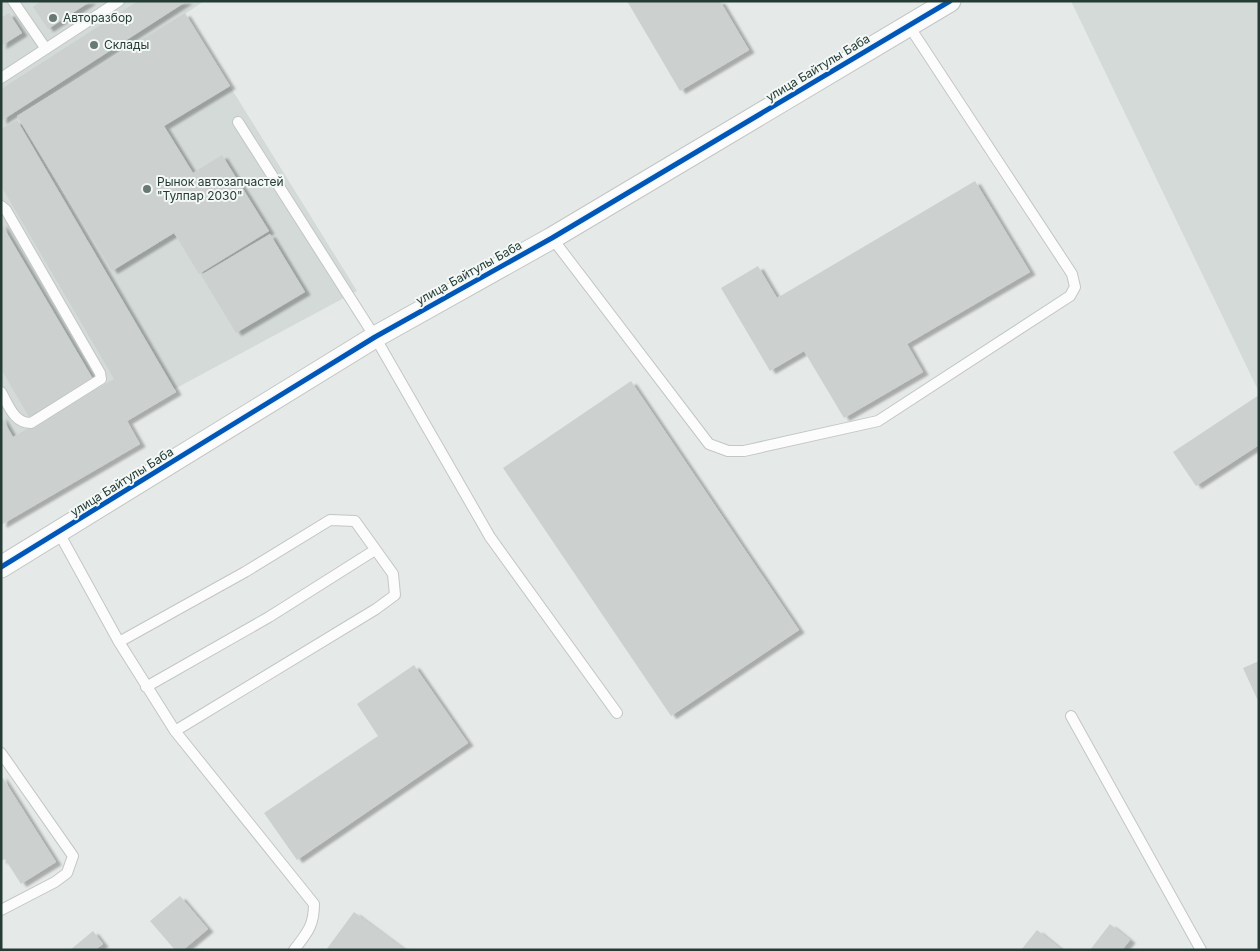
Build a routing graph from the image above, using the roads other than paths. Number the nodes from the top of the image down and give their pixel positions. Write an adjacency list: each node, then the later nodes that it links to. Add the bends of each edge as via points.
1 (13, 1): 5 (lane)
2 (119, 1): 5 (lane)
3 (950, 1): 4 (street, улица Байтулы Баба)
4 (909, 26): 9 (street, улица Байтулы Баба); 9 (lane, via 1072,274 1075,287 1070,296 880,420 744,451 728,451 709,444)
5 (46, 49): 6 (lane)
6 (1, 78)
7 (238, 122): 10 (lane)
8 (1, 206): 11 (lane, via 101,378 31,423 23,423 16,417)
9 (552, 238): 10 (street, улица Байтулы Баба)
10 (375, 337): 12 (street, улица Байтулы Баба); 17 (lane, via 490,536)
11 (1, 392)
12 (59, 532): 14 (street, улица Байтулы Баба); 15 (lane)
13 (376, 550): 15 (lane, via 355,521 330,520); 16 (lane, via 269,617); 19 (lane, via 393,574 395,595)
14 (1, 567)
15 (119, 642): 16 (lane)
16 (146, 687): 19 (lane)
17 (617, 712)
18 (1071, 716): 23 (lane)
19 (175, 731): 22 (lane, via 314,904 314,918 309,931)
20 (1, 753): 21 (lane, via 72,856 67,874)
21 (1, 910)
22 (294, 950)
23 (1202, 950)

